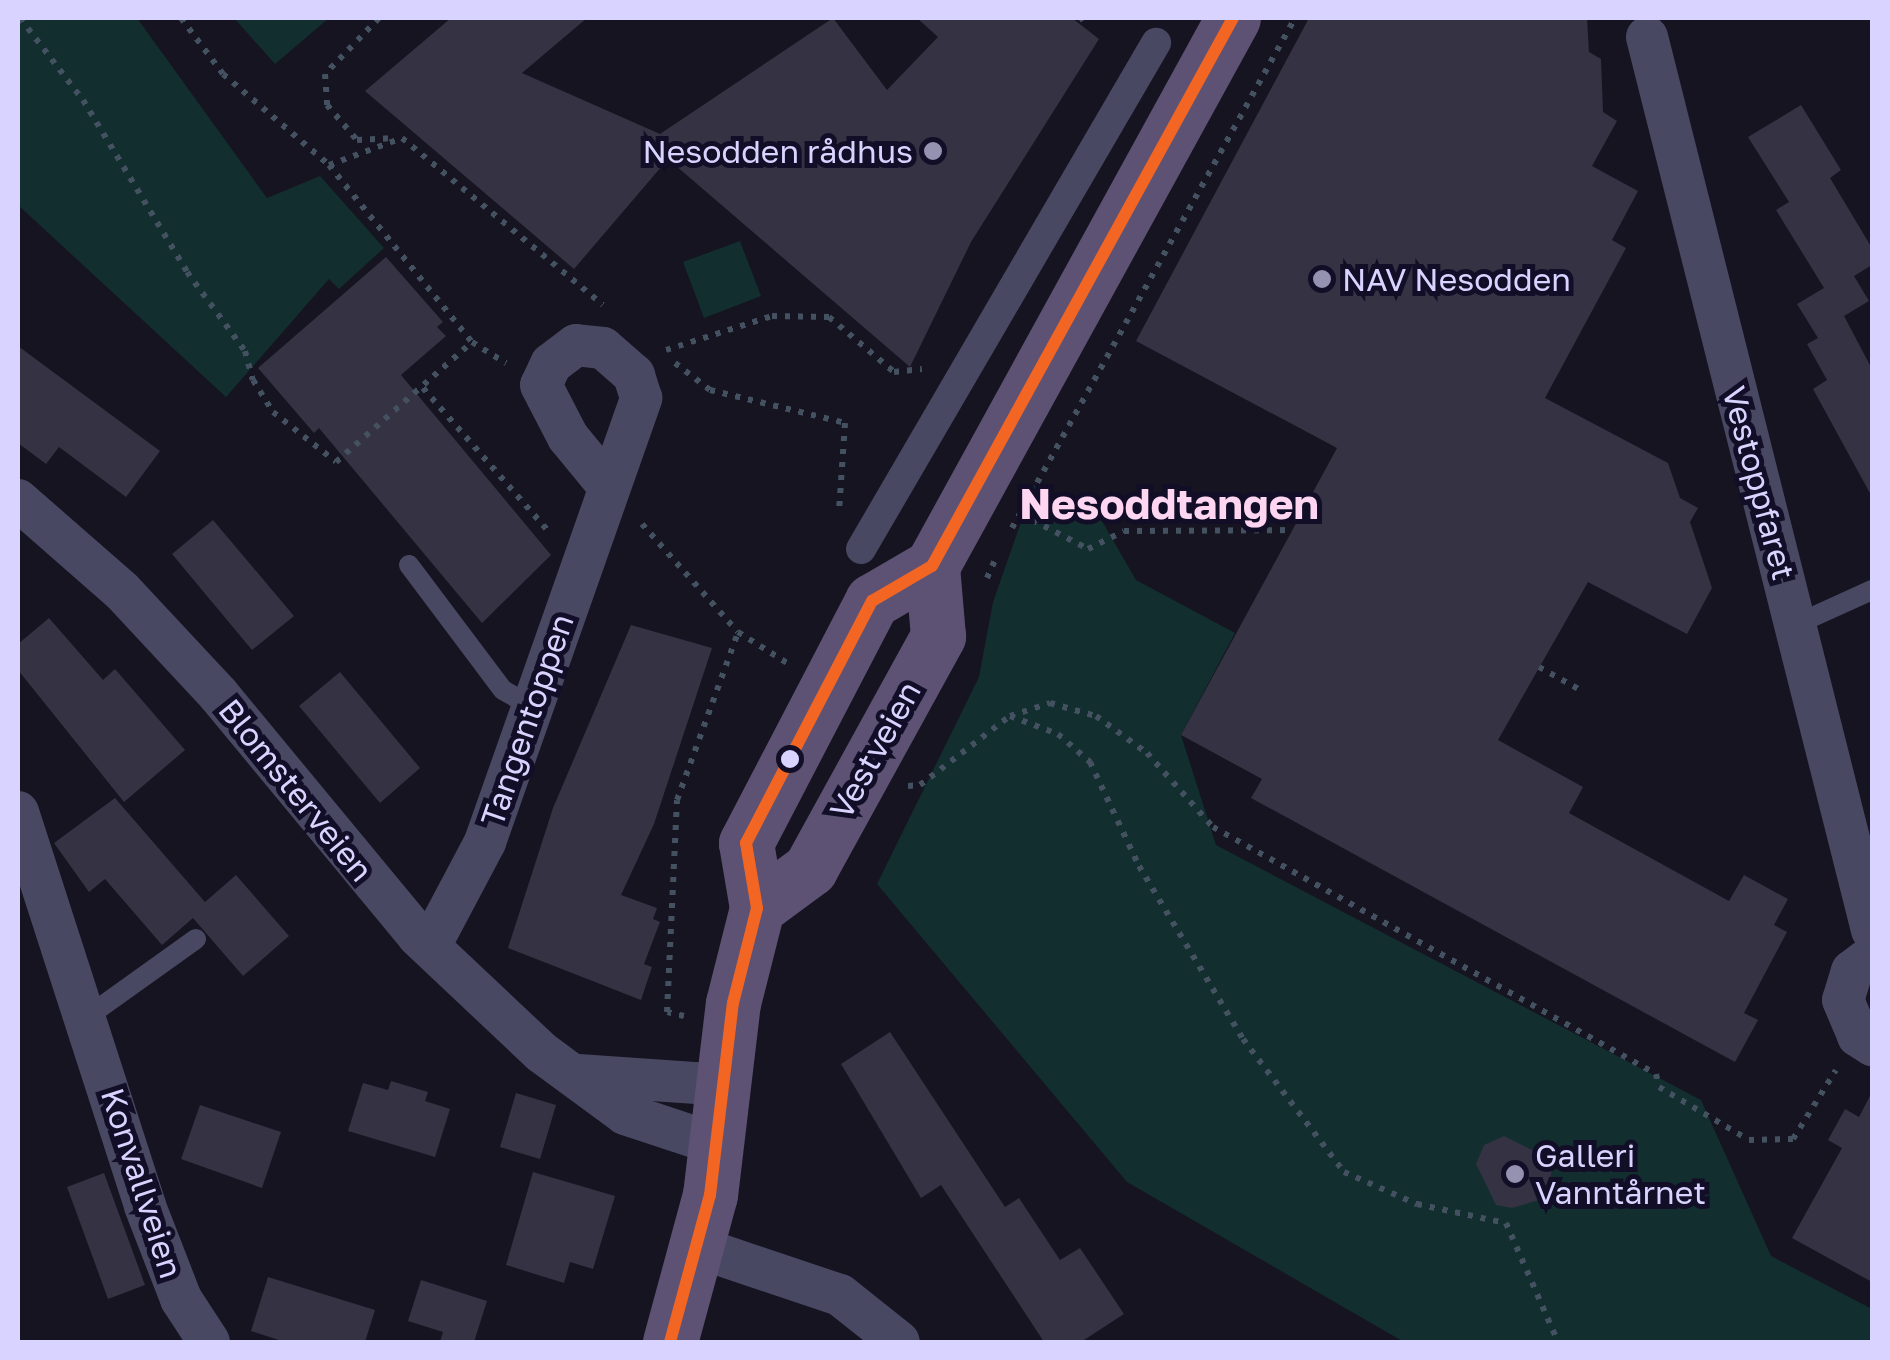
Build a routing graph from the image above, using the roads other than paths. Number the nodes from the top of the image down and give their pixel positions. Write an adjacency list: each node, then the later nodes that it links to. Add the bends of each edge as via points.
1 (1233, 18): 8 (main road)
2 (1647, 37): 10 (street, Vestoppfaret)
3 (1156, 43): 6 (street)
4 (608, 487): 4 (street, Tangentoppen, via 641,398 634,375 590,343 576,345 551,364 541,385 568,437); 11 (street, Tangentoppen)
5 (18, 500): 16 (street, Blomsterveien, via 87,558 206,682)
6 (862, 549)
7 (409, 565): 11 (lane, via 503,690)
8 (932, 566): 13 (main road, Vestveien, via 938,636 810,869); 13 (main road, via 872,601 746,842)
9 (1872, 590): 10 (lane)
10 (1797, 624): 14 (street, Vestoppfaret)
11 (532, 706): 16 (street, Tangentoppen, via 485,842)
12 (18, 812): 18 (street, Konvallveien)
13 (757, 908): 21 (main road, via 732,1003)
14 (1872, 930)
15 (196, 939): 18 (lane)
16 (430, 946): 20 (street, Blomsterveien, via 541,1052)
17 (1872, 956): 19 (street, via 1852,972 1842,1000 1858,1036)
18 (87, 1017): 24 (street, Konvallveien, via 160,1244 181,1299)
19 (1872, 1045)
20 (578, 1076): 21 (street); 22 (street, Blomsterveien, via 625,1114)
21 (723, 1085): 22 (main road)
22 (719, 1145): 23 (main road)
23 (697, 1247): 25 (main road); 26 (street, via 840,1296)
24 (209, 1342)
25 (670, 1342)
26 (900, 1342)

